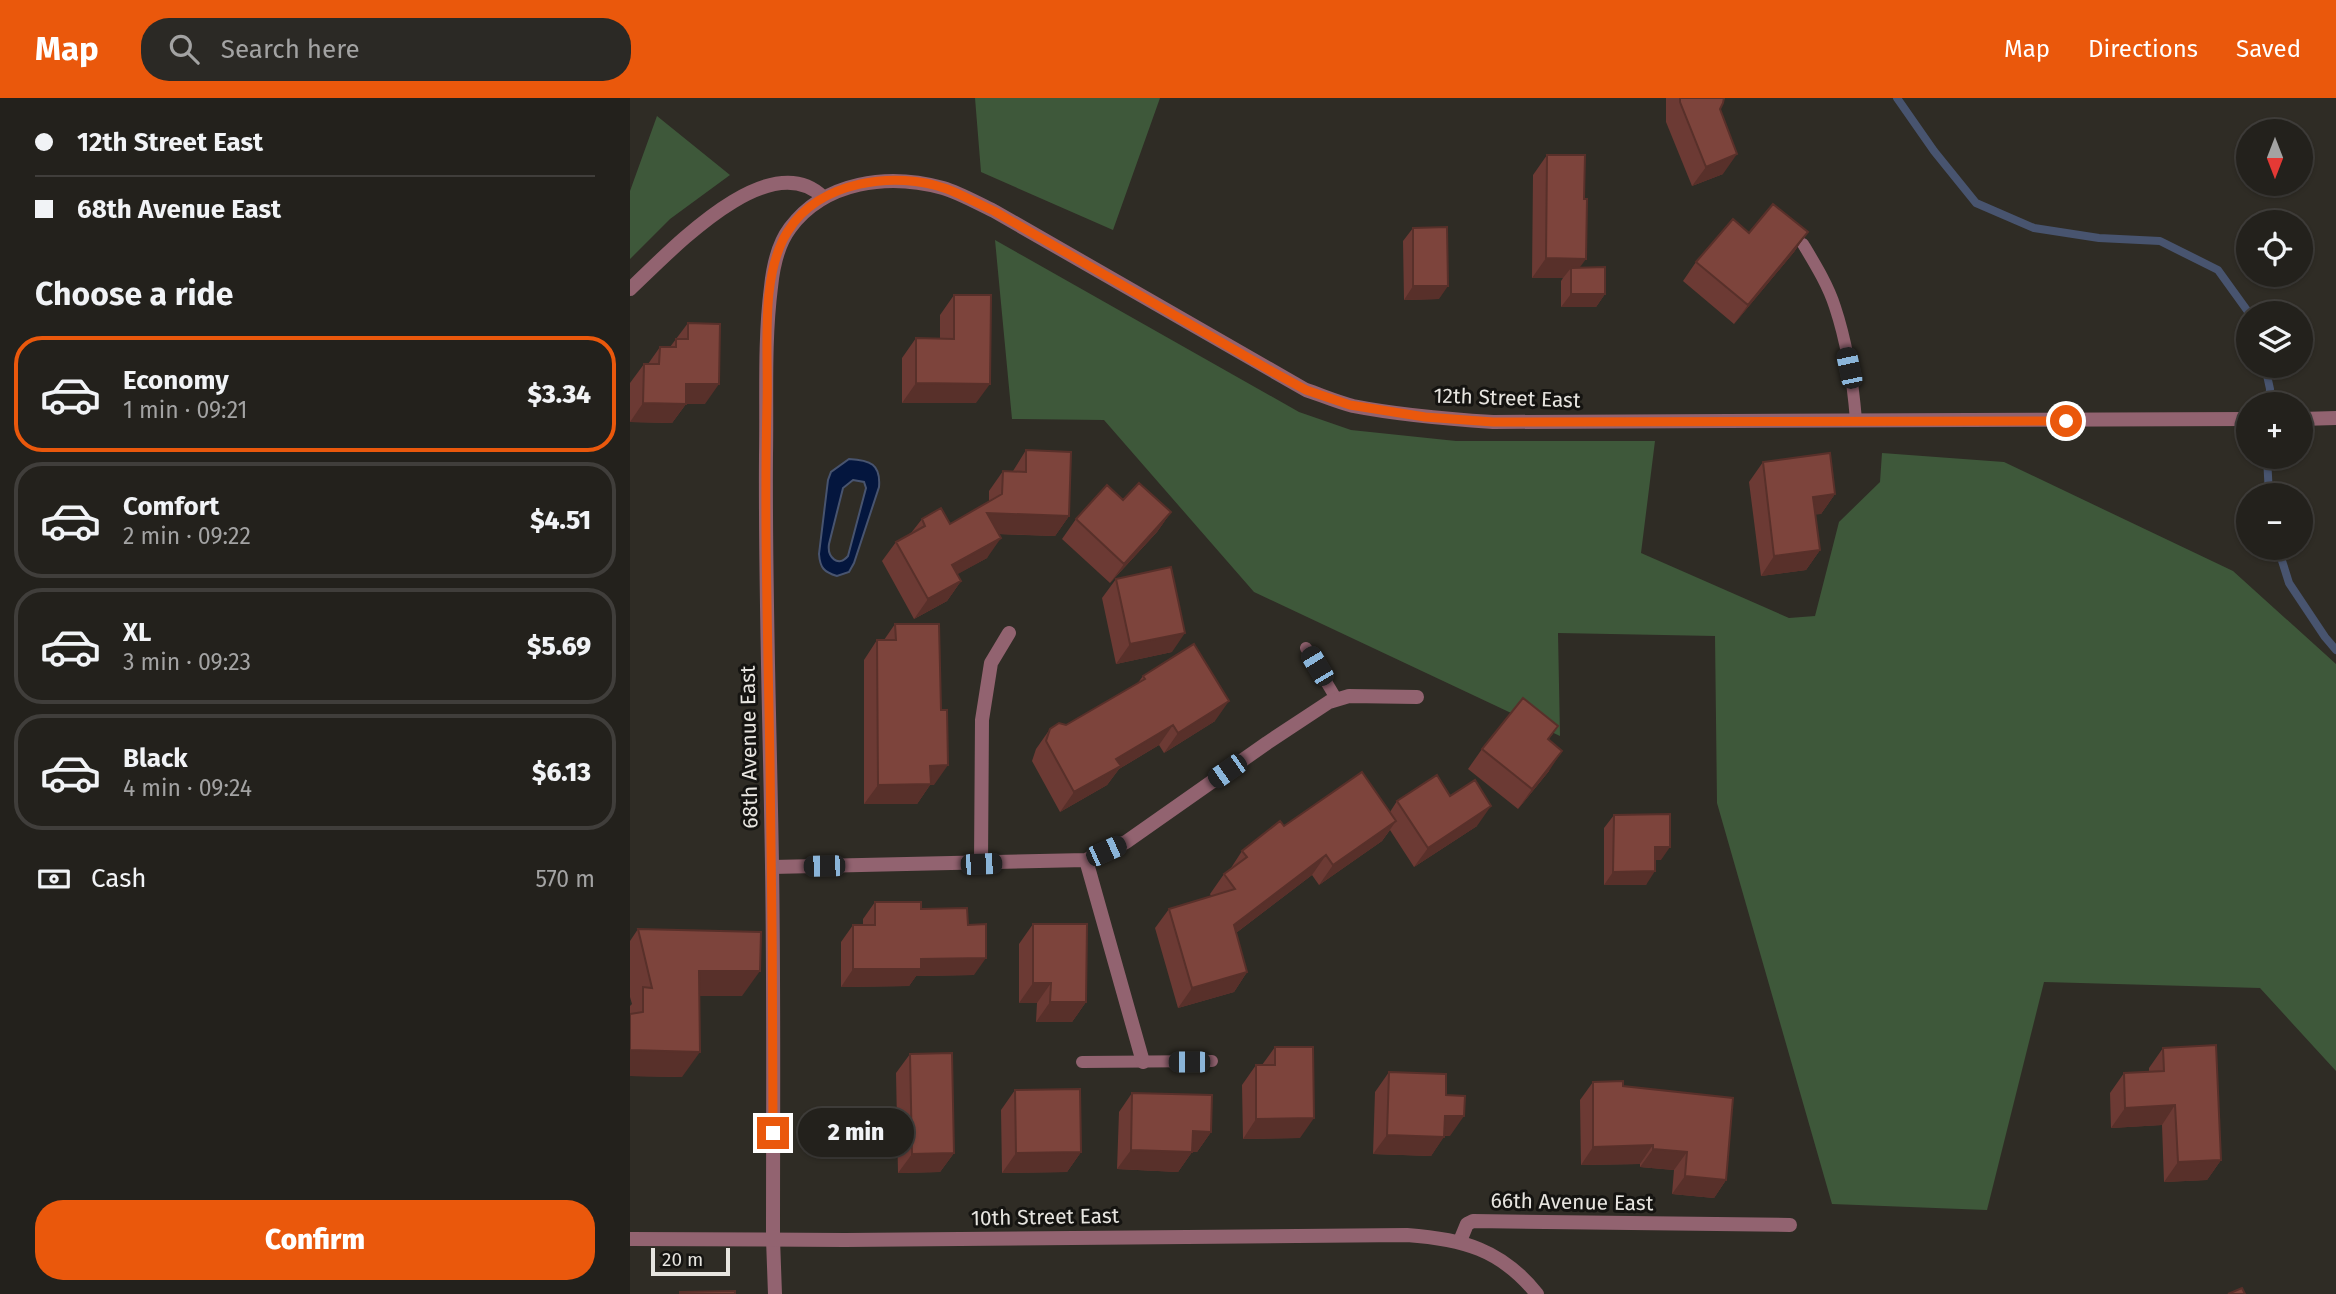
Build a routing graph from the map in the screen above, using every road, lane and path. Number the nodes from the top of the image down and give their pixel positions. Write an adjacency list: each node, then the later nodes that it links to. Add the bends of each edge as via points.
1 (822, 197): 2 (street, 12th Street East); 4 (street, via 813,188 794,182 770,185 733,200); 8 (street, 12th Street East, via 878,181 946,189 994,211 1306,390 1350,405 1493,422)
2 (806, 209): 15 (street, 68th Avenue East, via 788,230 777,256 768,327 766,533)
3 (1803, 244): 8 (lane, via 1835,307)
4 (630, 289)
5 (2333, 418): 7 (street)
6 (2236, 419): 8 (street, 12th Street East)
7 (2313, 419)
8 (1856, 420)
9 (1009, 633): 14 (street, via 991,663 982,720)
10 (1306, 648): 12 (lane)
11 (1417, 697): 12 (street, via 1349,696)
12 (1337, 700): 13 (street, via 1126,842)
13 (1086, 860): 14 (street); 18 (street)
14 (981, 864): 15 (street)
15 (772, 867): 21 (street, 68th Avenue East)
16 (1212, 1061): 18 (lane)
17 (1082, 1062): 18 (lane)
18 (1143, 1062)
19 (1790, 1226): 22 (street, 66th Avenue East, via 1473,1221)
20 (630, 1238): 21 (street, 10th Street East)
21 (773, 1239): 22 (street, 10th Street East, via 1407,1235); 23 (street, 68th Avenue East)
22 (1460, 1241): 24 (street, via 1499,1259)
23 (775, 1294)
24 (1537, 1294)

